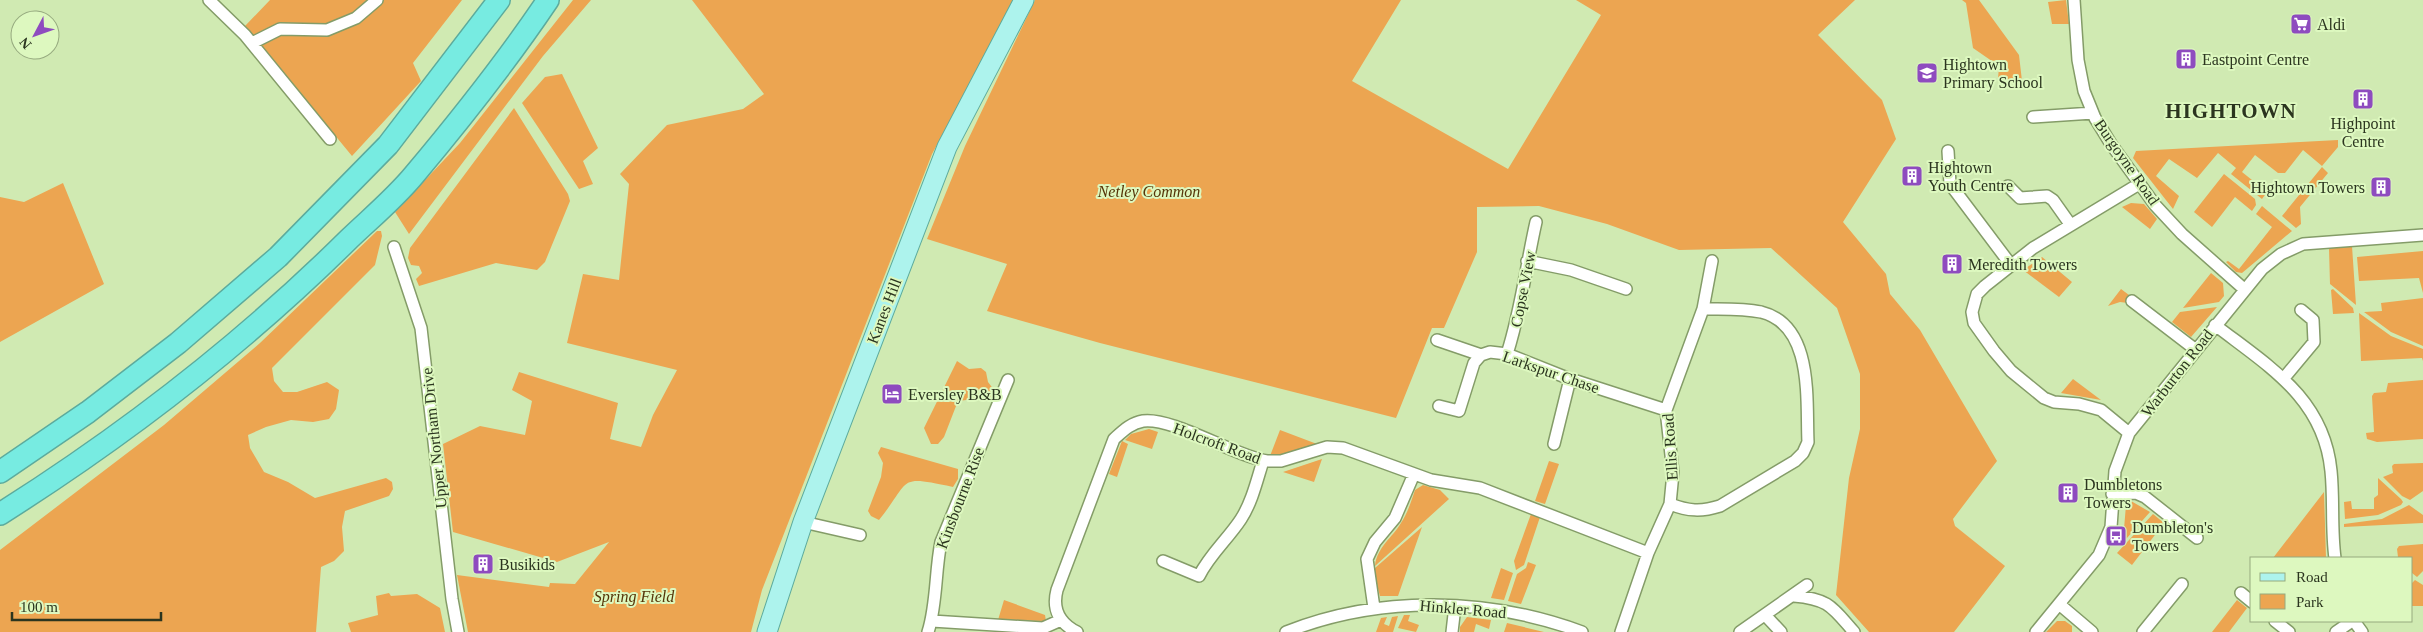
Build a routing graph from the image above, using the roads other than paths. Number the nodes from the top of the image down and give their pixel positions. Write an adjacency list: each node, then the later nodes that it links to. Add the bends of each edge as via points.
1 (208, 0): 7 (street)
2 (377, 0): 7 (street, via 356,18 327,30 280,30)
3 (499, 0): 37 (highway, via 388,144 278,257 178,343)
4 (548, 0): 39 (highway, via 523,37 413,176 293,293 200,372)
5 (1024, 0): 47 (main road, Kanes Hill, via 947,147)
6 (2074, 0): 8 (street, Burgoyne Road, via 2078,60 2084,91)
7 (252, 43): 10 (street)
8 (2093, 113): 9 (street); 12 (street, Burgoyne Road)
9 (2033, 117)
10 (330, 139)
11 (1948, 151): 20 (street, via 1950,184)
12 (2140, 184): 15 (street); 22 (street, Burgoyne Road, via 2182,234)
13 (2008, 186): 15 (street, via 2020,198 2046,196 2053,200)
14 (1536, 222): 18 (street, Copse View)
15 (2070, 224): 20 (street)
16 (2423, 235): 22 (street, Warburton Road, via 2327,241 2294,247 2270,261)
17 (394, 247): 68 (street, Upper Northam Drive, via 421,328)
18 (1527, 261): 21 (street, via 1572,271); 29 (street, Copse View, via 1519,319)
19 (1712, 261): 24 (street, Ellis Road)
20 (2011, 265): 36 (street, via 1985,286 1973,302 1974,323 1980,333 2011,371 2044,398 2101,410)
21 (1626, 289)
22 (2244, 289): 26 (street, Warburton Road)
23 (2132, 301): 28 (street)
24 (1704, 309): 35 (street, Ellis Road); 45 (street, via 1763,312 1775,318 1792,335 1804,362 1808,442 1795,461 1720,506 1692,511)
25 (2301, 310): 31 (street, via 2313,320 2314,342)
26 (2215, 325): 28 (street, Warburton Road); 31 (street)
27 (1437, 340): 30 (street, Larkspur Chase)
28 (2196, 350): 36 (street, Warburton Road)
29 (1507, 354): 30 (street, Larkspur Chase, via 1490,352); 32 (street, Larkspur Chase)
30 (1481, 355): 34 (street, via 1474,363 1459,411)
31 (2284, 378): 52 (street, via 2320,423 2327,445)
32 (1570, 379): 35 (street, Larkspur Chase); 38 (street)
33 (1008, 380): 64 (street, Kinsbourne Rise, via 941,542)
34 (1439, 406)
35 (1666, 410): 45 (street, Ellis Road, via 1673,473)
36 (2129, 433): 44 (street, Warburton Road, via 2115,471)
37 (49, 439): 41 (highway); 42 (highway)
38 (1554, 444)
39 (95, 450): 46 (highway); 48 (highway)
40 (1263, 461): 43 (street, Holcroft Road, via 1281,461 1327,447 1343,448); 53 (street, via 1241,520 1212,554 1199,576); 63 (street, Holcroft Road, via 1156,422 1131,425 1112,444 1057,590 1054,600)
41 (0, 464)
42 (0, 472)
43 (1414, 474): 51 (street, Holcroft Road, via 1449,484 1480,488); 61 (street, via 1395,518 1375,542 1367,559)
44 (2112, 494): 50 (street, via 2136,493 2145,497); 59 (street, Warburton Road, via 2111,527 2106,542)
45 (1670, 504): 51 (street, Ellis Road)
46 (0, 514)
47 (803, 522): 49 (street); 69 (main road, Kanes Hill)
48 (0, 530)
49 (860, 535)
50 (2197, 538)
51 (1648, 553): 75 (street, Ellis Road)
52 (2335, 557)
53 (1164, 561)
54 (2182, 584): 81 (street)
55 (1807, 585): 57 (street)
56 (2241, 593): 58 (street)
57 (1794, 596): 62 (street); 78 (street, via 1827,603)
58 (2250, 600)
59 (2059, 604): 79 (street, Warburton Road); 80 (street)
60 (1455, 606): 61 (street, Hinkler Road); 73 (street); 74 (street, Hinkler Road, via 1525,616)
61 (1374, 608): 72 (street, Hinkler Road, via 1330,617)
62 (1765, 615): 76 (street); 77 (street)
63 (1061, 620): 64 (street, via 1043,628); 71 (street)
64 (932, 621): 70 (street, Kinsbourne Rise)
65 (2276, 622): 82 (street)
66 (2351, 622): 83 (street)
67 (2354, 622): 84 (street)
68 (458, 632)
69 (767, 632)
70 (928, 632)
71 (1077, 632)
72 (1286, 632)
73 (1452, 632)
74 (1582, 632)
75 (1621, 632)
76 (1740, 632)
77 (1781, 632)
78 (1854, 632)
79 (2036, 632)
80 (2092, 632)
81 (2143, 632)
82 (2289, 632)
83 (2336, 632)
84 (2362, 632)

